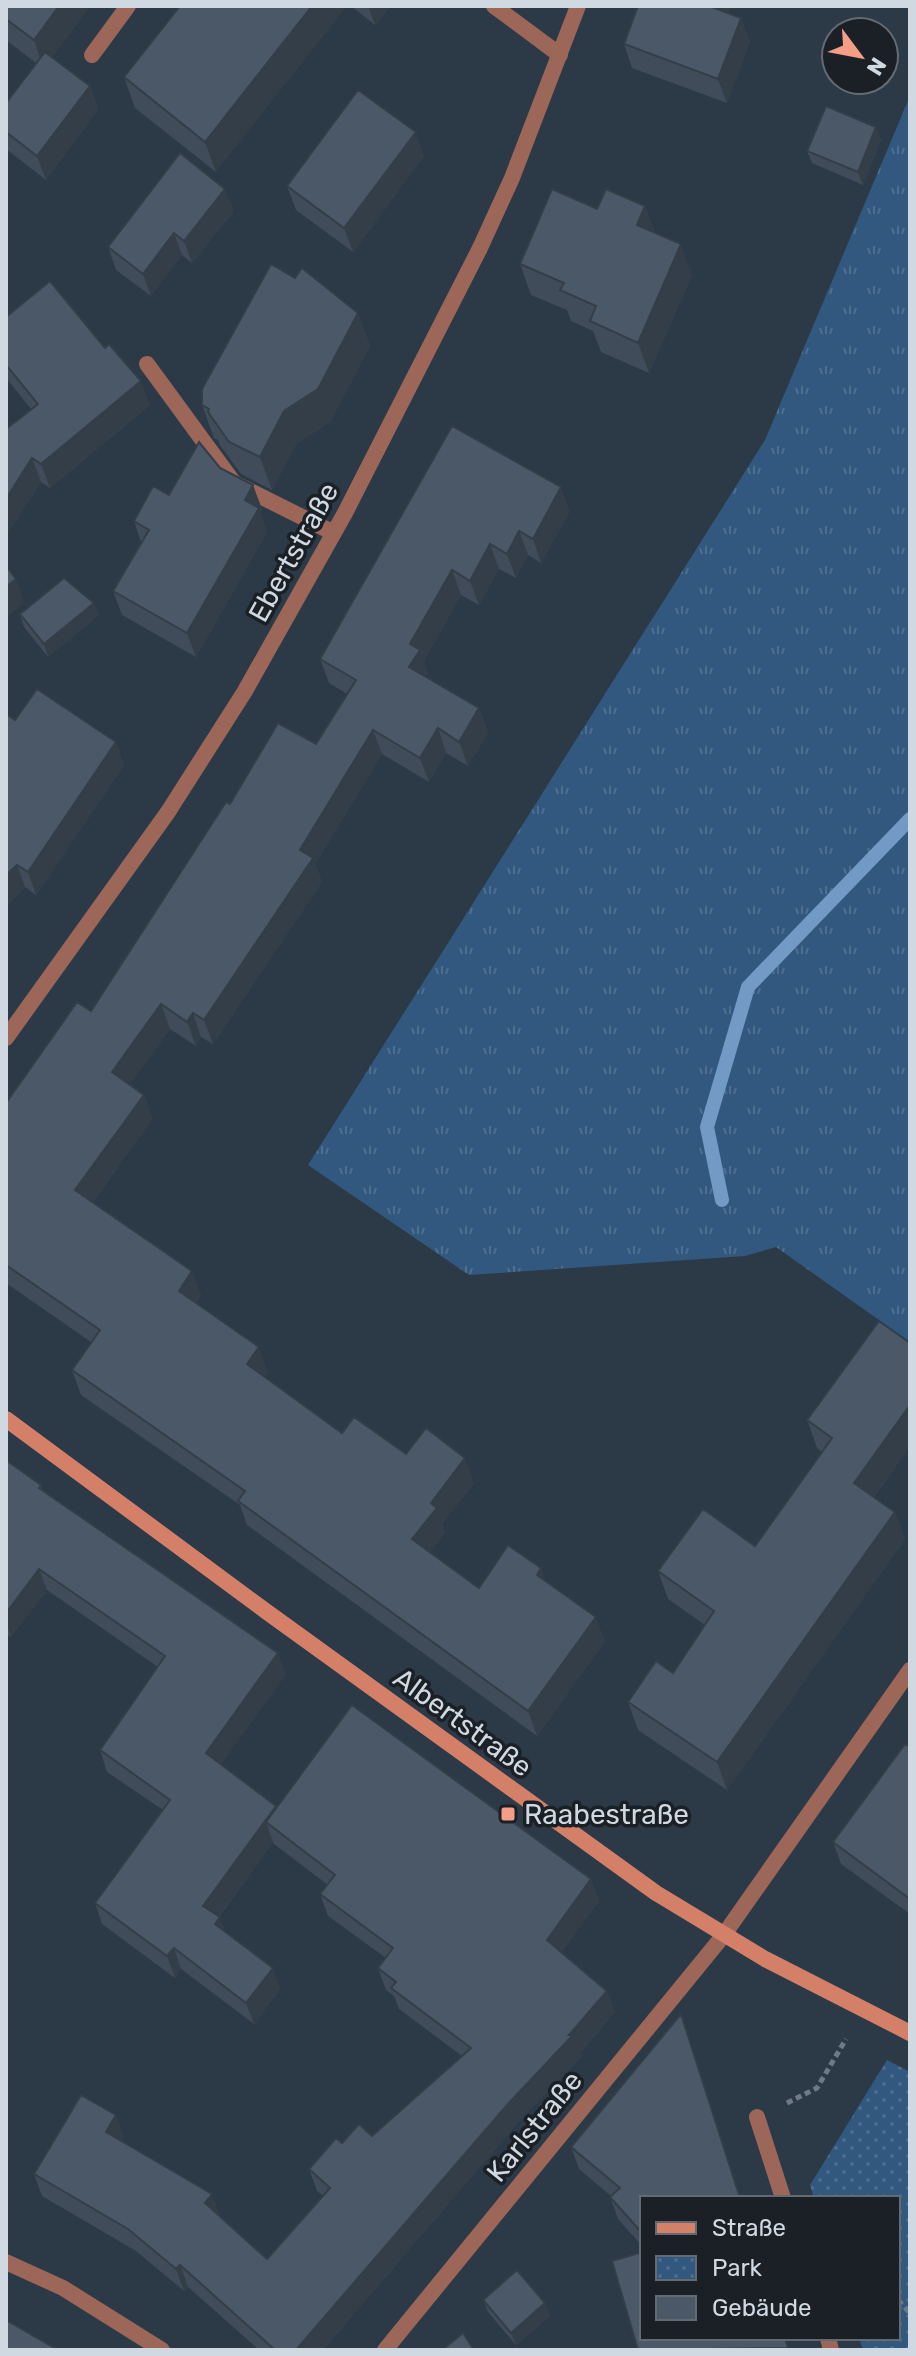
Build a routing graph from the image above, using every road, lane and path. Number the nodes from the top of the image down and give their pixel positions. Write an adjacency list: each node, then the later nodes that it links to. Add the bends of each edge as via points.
1 (128, 6): 4 (street)
2 (494, 6): 5 (street)
3 (578, 6): 5 (street, Ebertstraße)
4 (92, 55)
5 (560, 55): 7 (street, Ebertstraße, via 480,248)
6 (147, 364): 7 (street, via 234,483)
7 (334, 533): 8 (street, Ebertstraße, via 245,691 168,812)
8 (6, 1038)
9 (6, 1419): 11 (street, Albertstraße, via 495,1777)
10 (910, 1670): 11 (street)
11 (723, 1936): 12 (street, Albertstraße); 18 (street, Karlstraße)
12 (864, 2009): 13 (street, Albertstraße); 14 (path, via 817,2088)
13 (910, 2033)
14 (757, 2117): 15 (street)
15 (782, 2196)
16 (6, 2262): 17 (street, via 63,2288)
17 (162, 2350)
18 (385, 2350)

